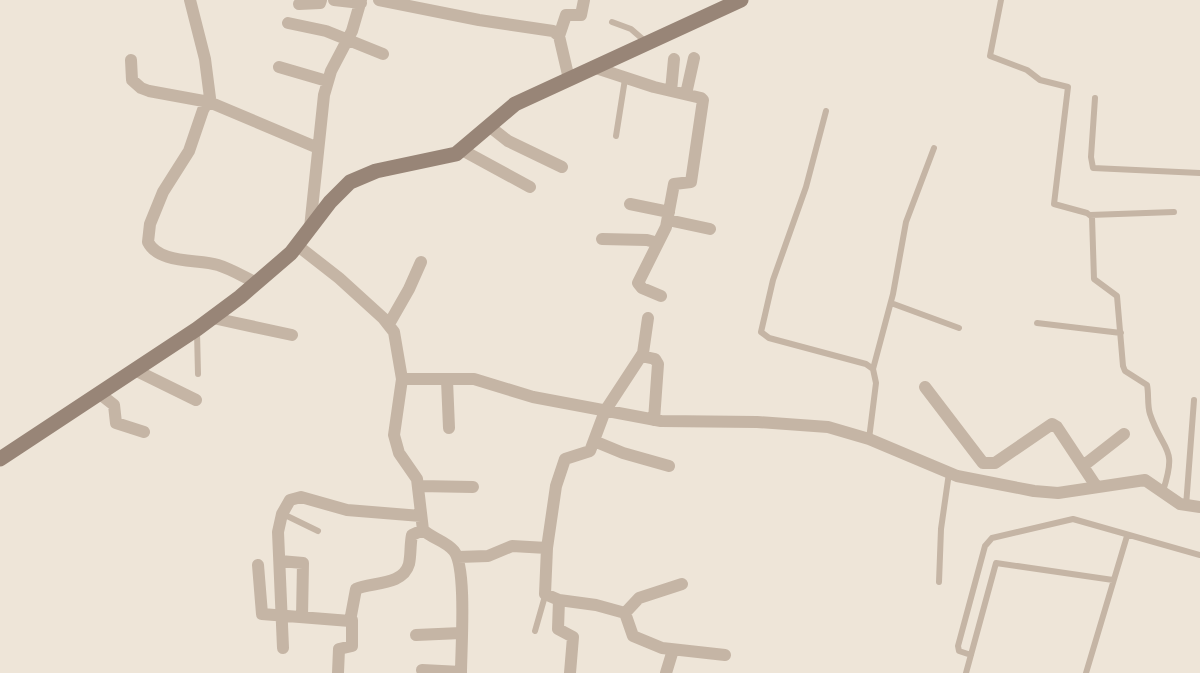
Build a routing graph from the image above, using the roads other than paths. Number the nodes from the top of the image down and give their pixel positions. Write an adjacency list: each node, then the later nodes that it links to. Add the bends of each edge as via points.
1 (190, 0): 27 (street, via 207,71)
2 (321, 0): 9 (street)
3 (333, 0): 8 (street)
4 (379, 0): 12 (street, via 553,31)
5 (584, 0): 12 (street, via 581,15 566,15)
6 (741, 0): 14 (street)
7 (1001, 0): 39 (lane, via 989,55 1028,70 1044,81 1067,85 1054,204)
8 (361, 1): 13 (street)
9 (299, 4)
10 (612, 21): 14 (lane, via 631,29)
11 (288, 23): 13 (street, via 326,31)
12 (559, 36): 21 (street)
13 (348, 41): 15 (street); 23 (street)
14 (646, 42): 20 (street)
15 (383, 54)
16 (694, 58): 25 (street)
17 (674, 59): 24 (street)
18 (131, 60): 27 (street, via 132,80 141,88)
19 (279, 67): 23 (street)
20 (593, 68): 21 (street); 22 (street)
21 (569, 79): 29 (street, via 515,104)
22 (625, 79): 24 (street); 30 (lane)
23 (327, 81): 31 (street)
24 (671, 91): 25 (street)
25 (686, 94): 40 (street, via 701,98 702,103 691,182 674,183)
26 (1095, 98): 35 (lane, via 1093,168)
27 (209, 102): 31 (street); 47 (street, via 189,151 163,192 150,224 148,242 165,255 219,266)
28 (826, 111): 59 (lane, via 806,188 773,280 761,332 769,338)
29 (489, 126): 33 (street); 34 (street, via 508,141)
30 (616, 136)
31 (318, 148): 41 (street)
32 (934, 148): 49 (lane, via 906,222)
33 (462, 150): 36 (street); 41 (street, via 443,159 361,176 341,190)
34 (562, 167)
35 (1200, 173)
36 (530, 187)
37 (630, 204): 40 (street)
38 (1174, 212): 39 (lane)
39 (1090, 214): 56 (lane, via 1093,276 1117,296)
40 (669, 216): 42 (street); 44 (street)
41 (310, 228): 45 (street)
42 (710, 229)
43 (602, 239): 44 (street)
44 (658, 243): 48 (street, via 638,283)
45 (298, 246): 47 (street); 53 (street)
46 (421, 262): 53 (street)
47 (257, 283): 50 (street)
48 (661, 296)
49 (891, 303): 54 (lane); 59 (lane)
50 (213, 318): 55 (street); 57 (street)
51 (648, 318): 58 (street)
52 (1037, 323): 56 (lane)
53 (390, 324): 62 (street, via 397,339)
54 (959, 328)
55 (196, 329): 60 (street); 61 (lane)
56 (1121, 333): 82 (lane, via 1125,371 1147,385 1150,415 1170,455 1171,466)
57 (292, 335)
58 (641, 357): 68 (street); 69 (street, via 656,359 658,364)
59 (873, 369): 73 (lane, via 876,383)
60 (135, 370): 65 (street); 66 (street)
61 (198, 374)
62 (402, 379): 63 (street); 79 (street, via 394,435 399,453)
63 (447, 380): 68 (street, via 481,380 533,397); 70 (street)
64 (925, 387): 77 (street, via 983,463 995,463 1052,424)
65 (100, 394): 71 (street, via 114,405 116,423); 75 (street)
66 (196, 400)
67 (1194, 400): 83 (lane)
68 (605, 411): 69 (street); 74 (street)
69 (654, 420): 73 (street, via 816,425)
70 (448, 428)
71 (144, 432)
72 (1124, 434): 77 (street)
73 (869, 439): 78 (street)
74 (594, 441): 76 (street); 90 (street, via 588,453 563,460)
75 (0, 459)
76 (669, 466)
77 (1083, 466): 80 (street)
78 (949, 473): 80 (street, via 1047,493); 96 (lane)
79 (419, 486): 81 (street); 86 (street)
80 (1096, 486): 82 (street, via 1145,480)
81 (473, 487)
82 (1162, 491): 83 (street)
83 (1186, 506): 84 (street)
84 (1200, 507)
85 (282, 514): 86 (street, via 296,497 347,510); 88 (lane); 93 (street, via 278,532)
86 (421, 516): 87 (street)
87 (423, 530): 92 (street, via 450,546); 103 (street, via 412,536 405,571 383,584 356,589)
88 (318, 531)
89 (1127, 536): 91 (lane); 95 (lane); 110 (lane, via 1073,519 989,540 958,646 959,651)
90 (547, 548): 92 (street, via 512,546 489,556); 98 (street)
91 (1200, 555)
92 (458, 556): 105 (street)
93 (280, 561): 101 (street); 102 (street, via 303,563)
94 (258, 565): 101 (street, via 261,612)
95 (1113, 579): 110 (lane, via 996,563); 117 (lane)
96 (939, 582)
97 (681, 584): 100 (street, via 639,598)
98 (545, 596): 99 (street); 104 (lane)
99 (559, 600): 100 (street); 114 (street, via 558,629 573,637)
100 (626, 613): 108 (street, via 638,640)
101 (281, 615): 102 (street); 107 (street)
102 (302, 617): 103 (street)
103 (352, 620): 113 (street, via 352,646 339,649)
104 (535, 631)
105 (461, 633): 106 (street); 112 (street)
106 (416, 635)
107 (283, 648)
108 (673, 650): 109 (street); 115 (street)
109 (725, 655)
110 (971, 655): 116 (lane)
111 (422, 670): 112 (street)
112 (461, 672)
113 (339, 673)
114 (570, 673)
115 (666, 673)
116 (966, 673)
117 (1086, 673)

